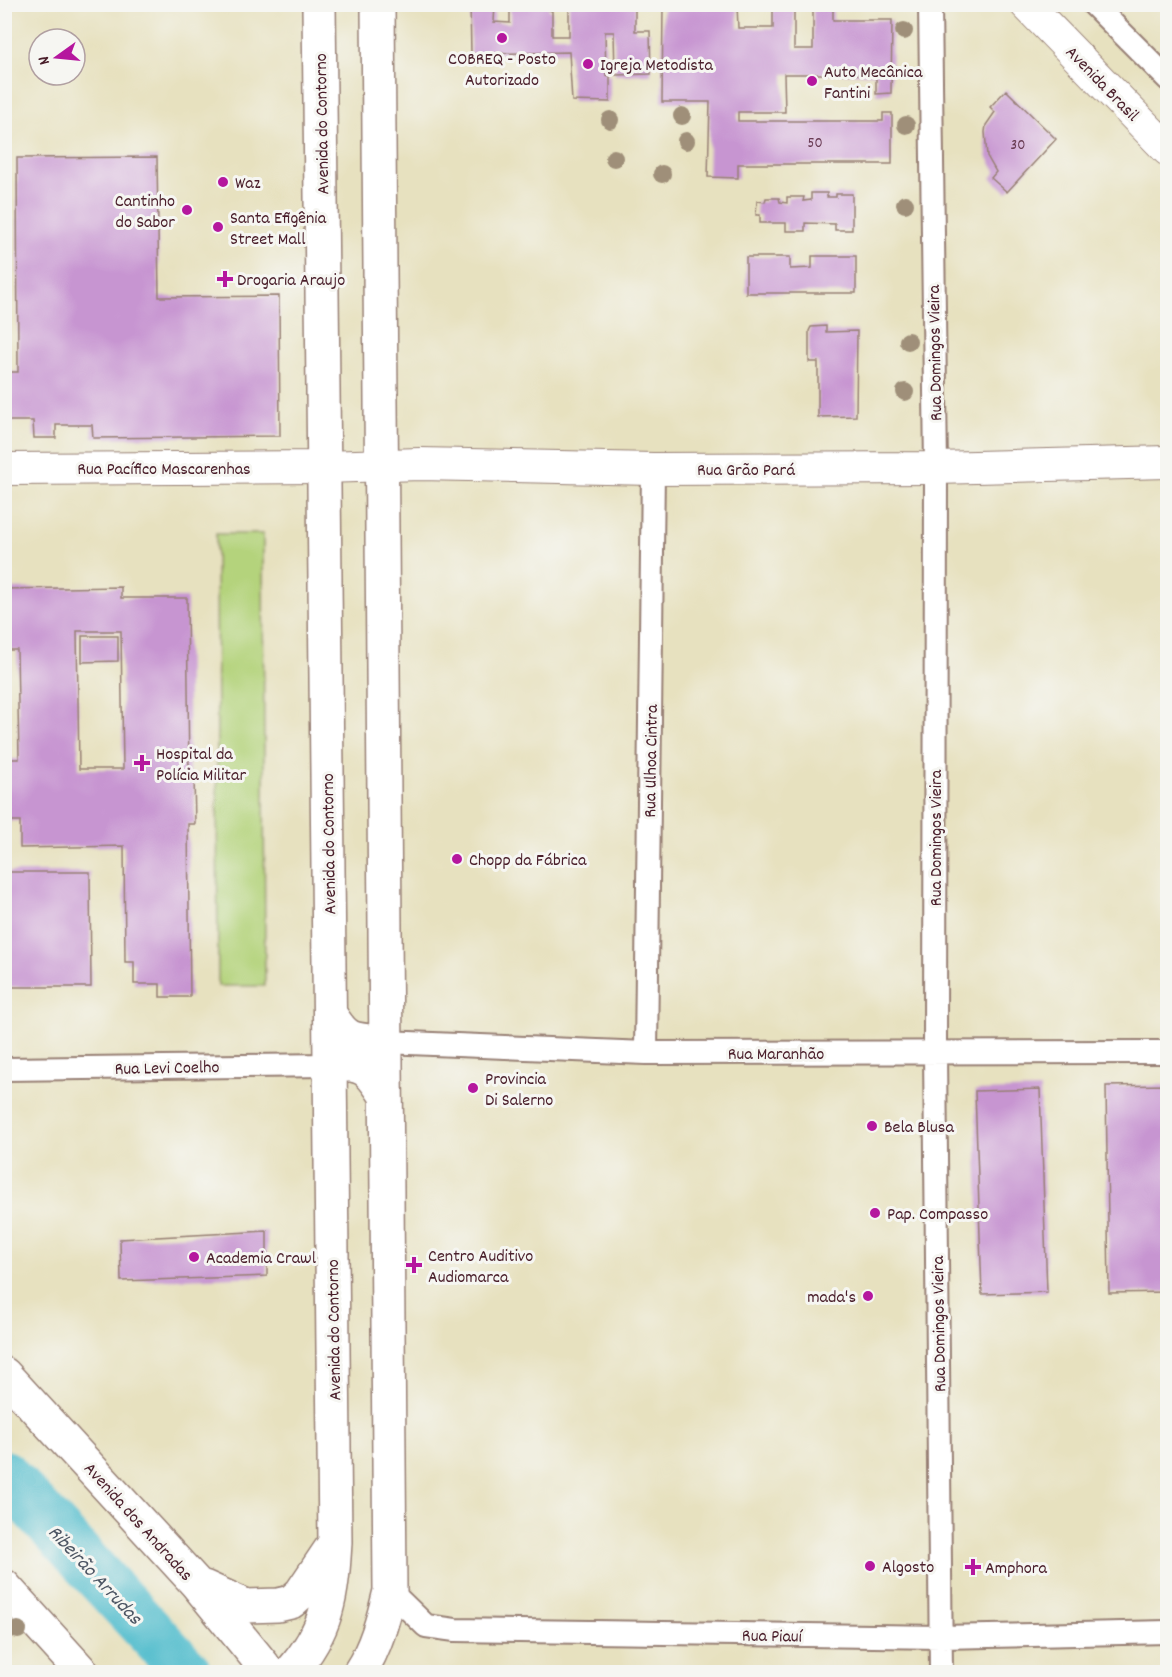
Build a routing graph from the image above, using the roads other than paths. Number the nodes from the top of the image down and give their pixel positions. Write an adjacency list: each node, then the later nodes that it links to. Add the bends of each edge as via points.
1 (319, 4): 10 (main road, Avenida do Contorno)
2 (378, 4): 9 (main road)
3 (930, 4): 11 (street, Rua Domingos Vieira)
4 (1093, 4): 6 (street)
5 (1038, 8): 7 (main road, Avenida Brasil)
6 (1167, 79)
7 (1167, 150)
8 (1167, 462): 11 (main road, Rua Grão Pará)
9 (382, 464): 10 (main road, Rua Grão Pará); 13 (main road, Rua Grão Pará); 15 (main road)
10 (324, 467): 12 (main road, Rua Pacífico Mascarenhas); 14 (main road, Avenida do Contorno)
11 (936, 468): 13 (main road, Rua Grão Pará); 18 (street, Rua Domingos Vieira)
12 (4, 469)
13 (653, 470): 17 (street, Rua Ulhoa Cintra)
14 (330, 1014): 15 (main road, via 340,1031 353,1039); 19 (main road, Avenida do Contorno)
15 (385, 1042): 17 (street, Rua Maranhão); 21 (main road)
16 (1167, 1052): 18 (street, Rua Maranhão)
17 (646, 1053): 18 (street, Rua Maranhão)
18 (935, 1053): 28 (street, Rua Domingos Vieira)
19 (330, 1065): 20 (street, Rua Levi Coelho); 21 (main road, via 348,1063 370,1072); 23 (main road, Avenida do Contorno)
20 (4, 1069)
21 (386, 1096): 26 (main road)
22 (4, 1374): 24 (main road, Avenida dos Andradas)
23 (335, 1542): 24 (main road, via 291,1602 246,1606); 31 (main road, Avenida do Contorno, via 333,1587 324,1621 307,1654)
24 (196, 1583): 30 (main road, Avenida dos Andradas)
25 (4, 1586): 29 (main road)
26 (390, 1591): 28 (street, Rua Piauí, via 426,1626 455,1630); 32 (main road, via 376,1640)
27 (1167, 1632): 28 (street, Rua Piauí)
28 (941, 1637): 33 (street, Rua Domingos Vieira)
29 (74, 1668)
30 (267, 1672)
31 (291, 1672)
32 (360, 1672)
33 (941, 1672)

